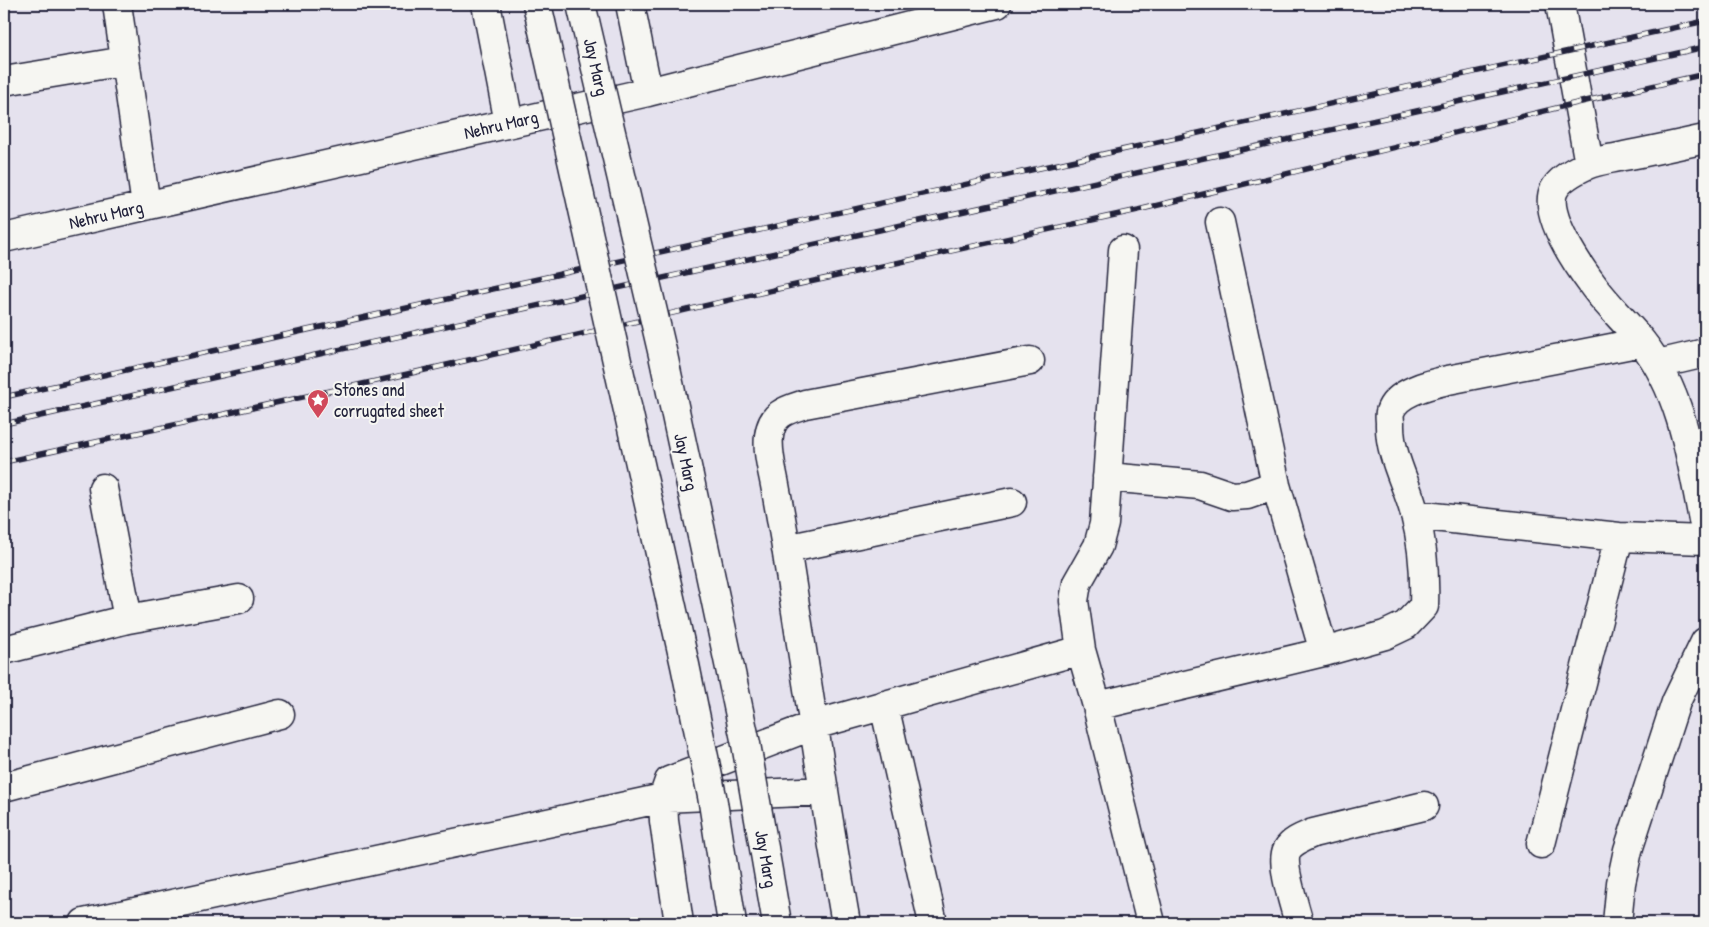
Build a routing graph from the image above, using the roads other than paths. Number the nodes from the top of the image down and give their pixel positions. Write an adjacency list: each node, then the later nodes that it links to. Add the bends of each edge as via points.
1 (117, 4): 8 (street)
2 (486, 4): 11 (street)
3 (538, 4): 48 (street, bridge, via 685,665 712,796)
4 (581, 4): 49 (street, Jay Marg, bridge, via 706,554 746,744)
5 (630, 4): 10 (street)
6 (997, 4): 10 (street, Nehru Marg)
7 (1560, 4): 13 (street)
8 (125, 61): 9 (street); 14 (street)
9 (4, 81)
10 (648, 92): 11 (street, Nehru Marg)
11 (509, 123): 14 (street, Nehru Marg)
12 (1705, 139): 13 (street)
13 (1589, 164): 18 (street, via 1567,176 1554,190 1551,204 1555,218 1575,259 1595,289)
14 (146, 206): 16 (street, Nehru Marg)
15 (1220, 222): 23 (street)
16 (4, 238)
17 (1123, 250): 22 (street)
18 (1642, 342): 21 (street); 26 (street, via 1448,380 1402,395 1390,412 1390,434)
19 (1705, 353): 21 (street)
20 (1030, 361): 30 (street, via 785,410 774,419 769,436)
21 (1658, 364): 27 (street, via 1686,435)
22 (1107, 477): 23 (street, via 1200,485 1232,496); 35 (street, via 1104,524 1098,546 1077,583 1074,601)
23 (1276, 485): 36 (street)
24 (103, 488): 32 (street)
25 (1012, 502): 30 (street)
26 (1415, 515): 28 (street); 36 (street, via 1422,551 1424,606 1406,625 1385,635)
27 (1705, 530)
28 (1619, 538): 29 (street); 45 (street)
29 (1705, 540)
30 (786, 548): 40 (street)
31 (239, 599): 32 (street)
32 (128, 619): 34 (street)
33 (1705, 642): 54 (street, via 1676,702 1628,850)
34 (4, 650)
35 (1081, 650): 37 (street); 38 (street)
36 (1324, 652): 38 (street)
37 (884, 705): 40 (street); 51 (street)
38 (1097, 706): 52 (street)
39 (280, 714): 41 (street)
40 (814, 725): 42 (street); 43 (street, via 669,781)
41 (4, 787)
42 (823, 791): 43 (street); 50 (street)
43 (663, 798): 46 (street); 47 (street)
44 (1424, 806): 53 (street, via 1313,832 1287,850 1285,864)
45 (1541, 844)
46 (84, 923)
47 (679, 923)
48 (732, 923)
49 (777, 923)
50 (846, 923)
51 (933, 923)
52 (1151, 923)
53 (1299, 923)
54 (1617, 923)

